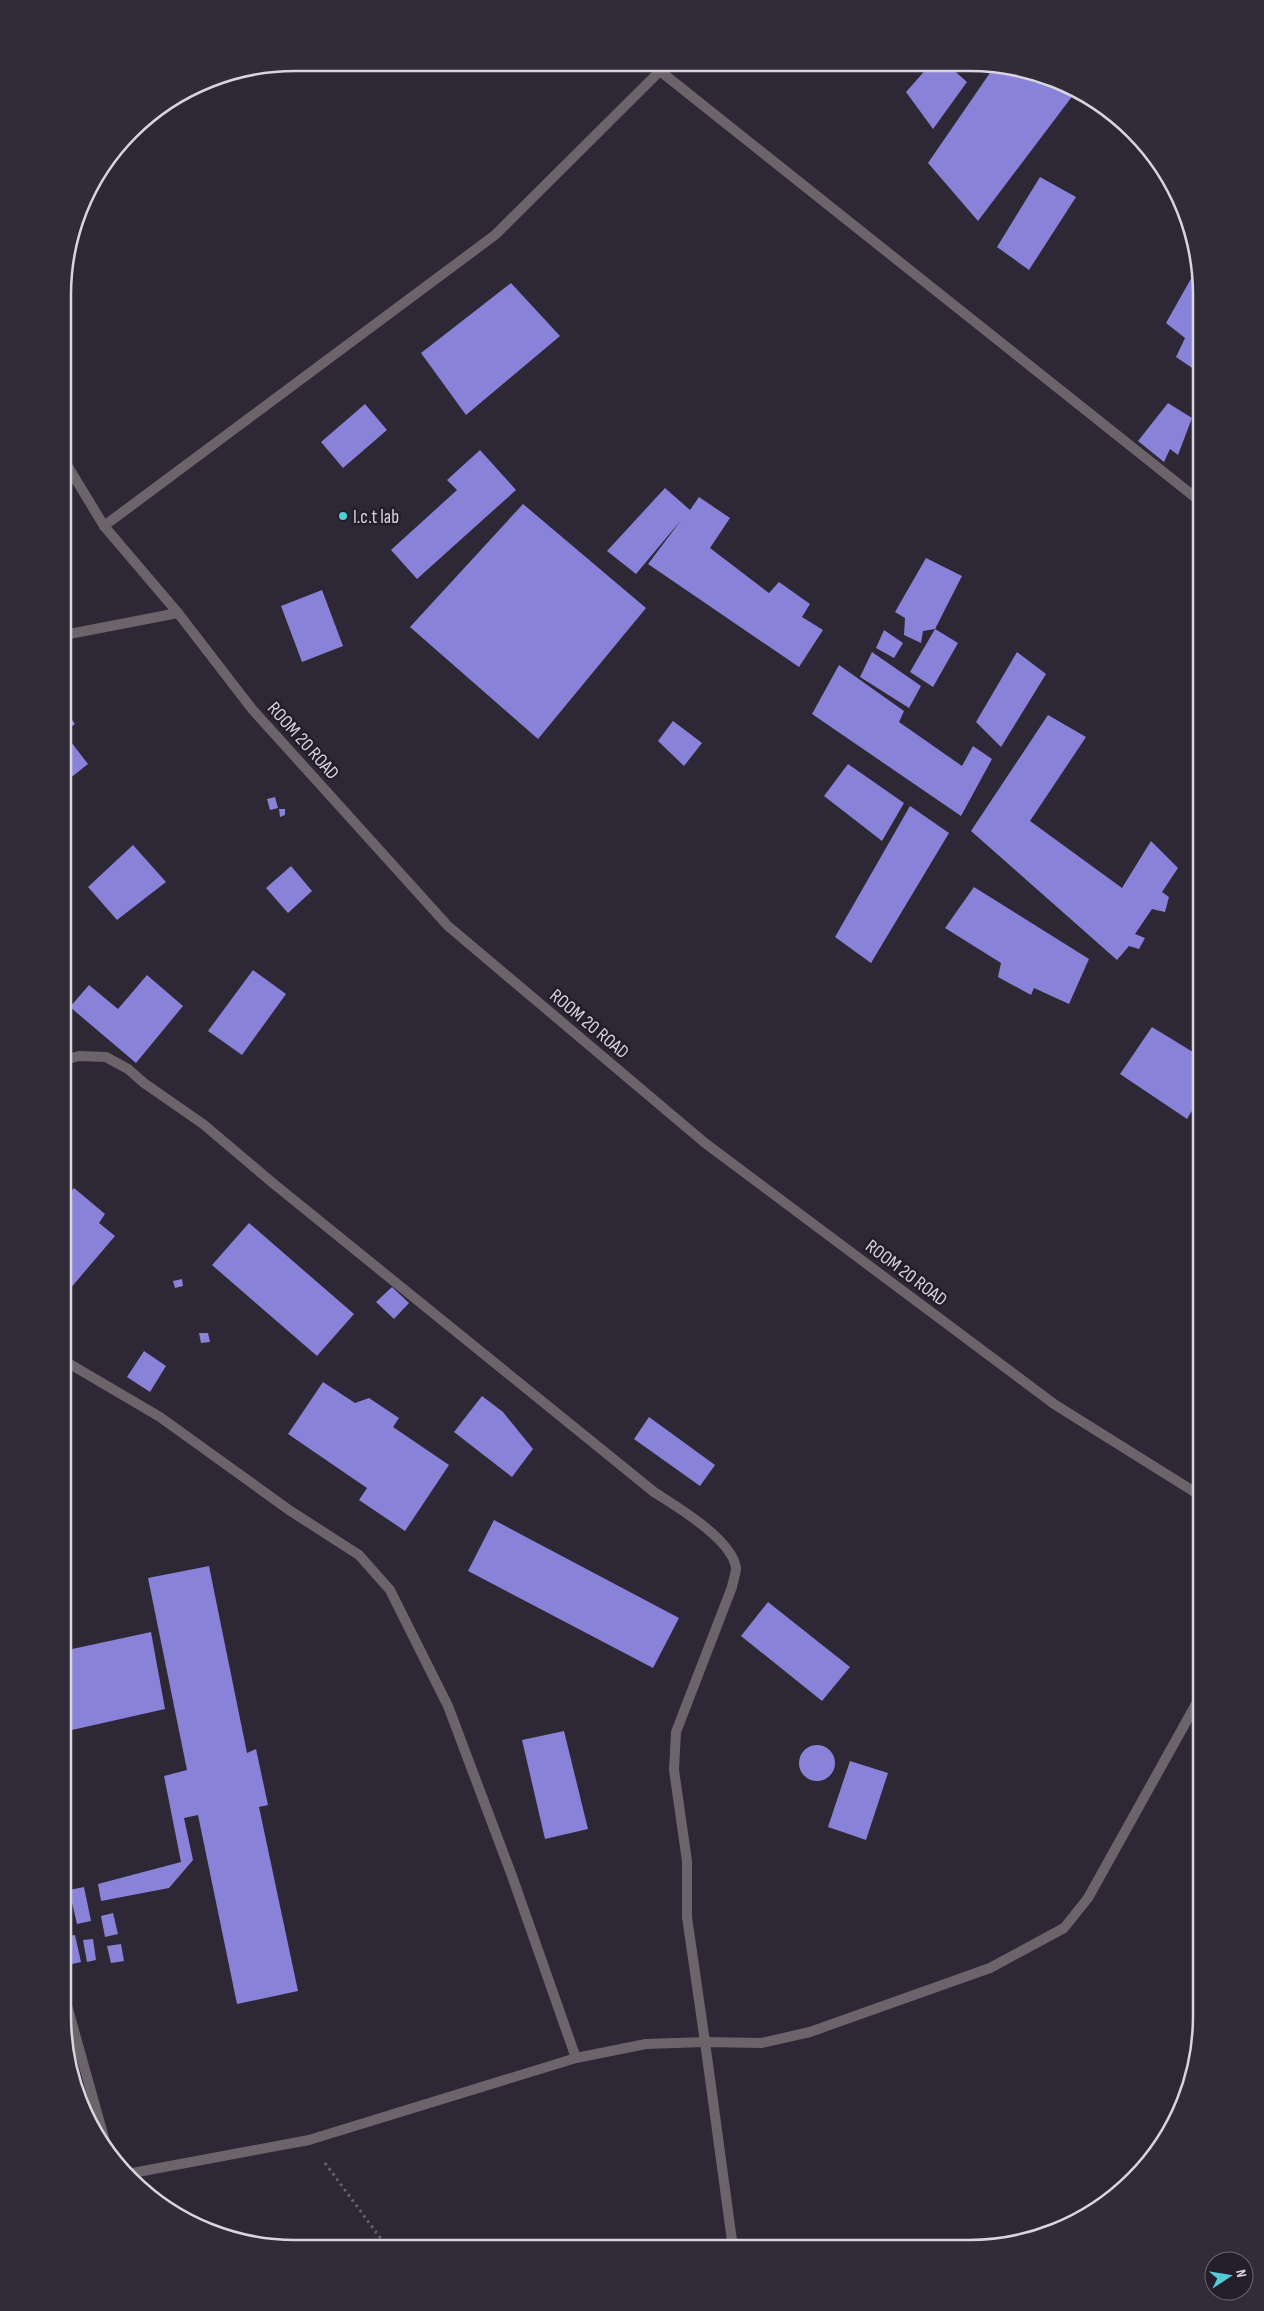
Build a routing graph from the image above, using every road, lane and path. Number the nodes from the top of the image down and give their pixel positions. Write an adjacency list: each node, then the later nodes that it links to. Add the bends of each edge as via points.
1 (660, 71): 5 (street, via 495,235)
2 (667, 71): 4 (street)
3 (71, 472): 5 (street, ROOM 20 ROAD)
4 (1193, 495)
5 (104, 526): 6 (street, ROOM 20 ROAD)
6 (178, 613): 7 (street); 10 (street, ROOM 20 ROAD, via 252,709 448,926 705,1143 1054,1404)
7 (71, 634)
8 (71, 1058): 13 (street, via 106,1057 128,1069 203,1124 654,1492 703,1524 732,1554 736,1569 732,1587 676,1732 674,1770 687,1861 687,1917)
9 (71, 1365): 14 (street, via 160,1417 289,1510 359,1555 390,1590 448,1706)
10 (1193, 1491)
11 (1193, 1708): 13 (street, via 1088,1898 1064,1928 990,1968 810,2032 761,2044)
12 (72, 2025): 15 (street)
13 (705, 2042): 14 (street, via 646,2044); 19 (street)
14 (576, 2058): 16 (street)
15 (101, 2128)
16 (309, 2140): 17 (street); 18 (path)
17 (136, 2172)
18 (381, 2240)
19 (732, 2240)

